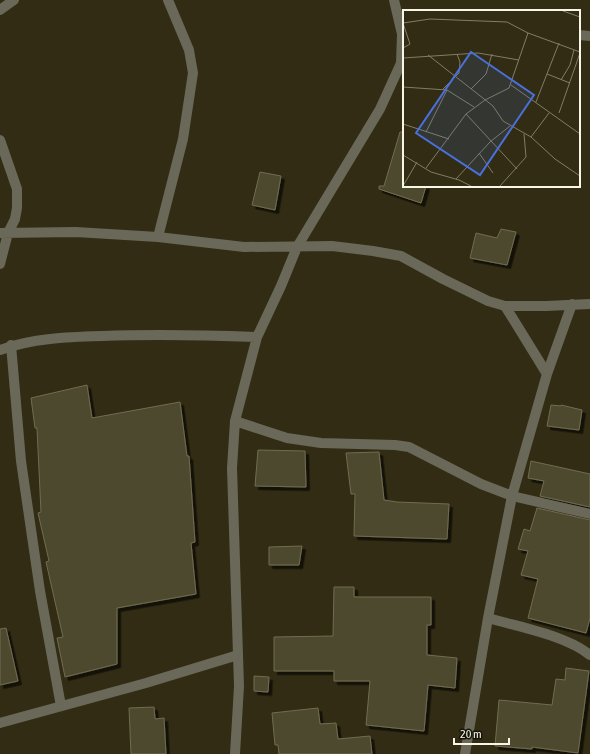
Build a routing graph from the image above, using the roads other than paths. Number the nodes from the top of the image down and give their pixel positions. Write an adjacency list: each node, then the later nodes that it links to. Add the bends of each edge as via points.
1 (14, 0): 4 (street)
2 (168, 0): 10 (street, via 189,50 193,73 183,139)
3 (394, 0): 5 (street)
4 (0, 10)
5 (403, 34): 11 (street, via 401,63 380,109)
6 (580, 35): 7 (street)
7 (590, 36)
8 (0, 140): 9 (street, via 17,189 18,208 15,219)
9 (4, 233): 10 (street, via 76,232); 12 (street)
10 (158, 237): 11 (street, via 244,247)
11 (297, 247): 15 (street, via 332,246 402,256 488,301); 16 (street)
12 (0, 264)
13 (572, 304): 14 (street); 15 (street); 19 (street)
14 (590, 304)
15 (505, 306): 19 (street)
16 (257, 337): 17 (street, via 158,334 56,338); 20 (street)
17 (11, 346): 18 (street); 26 (street, via 21,461 40,592)
18 (0, 350)
19 (547, 374): 21 (street)
20 (235, 421): 21 (street, via 287,438 409,448 481,484); 24 (street, via 232,468)
21 (512, 496): 22 (street); 23 (street)
22 (590, 514)
23 (488, 618): 25 (street, via 564,640); 29 (street)
24 (238, 655): 26 (street); 28 (street)
25 (590, 655)
26 (61, 706): 27 (street)
27 (0, 723)
28 (235, 754)
29 (465, 754)

